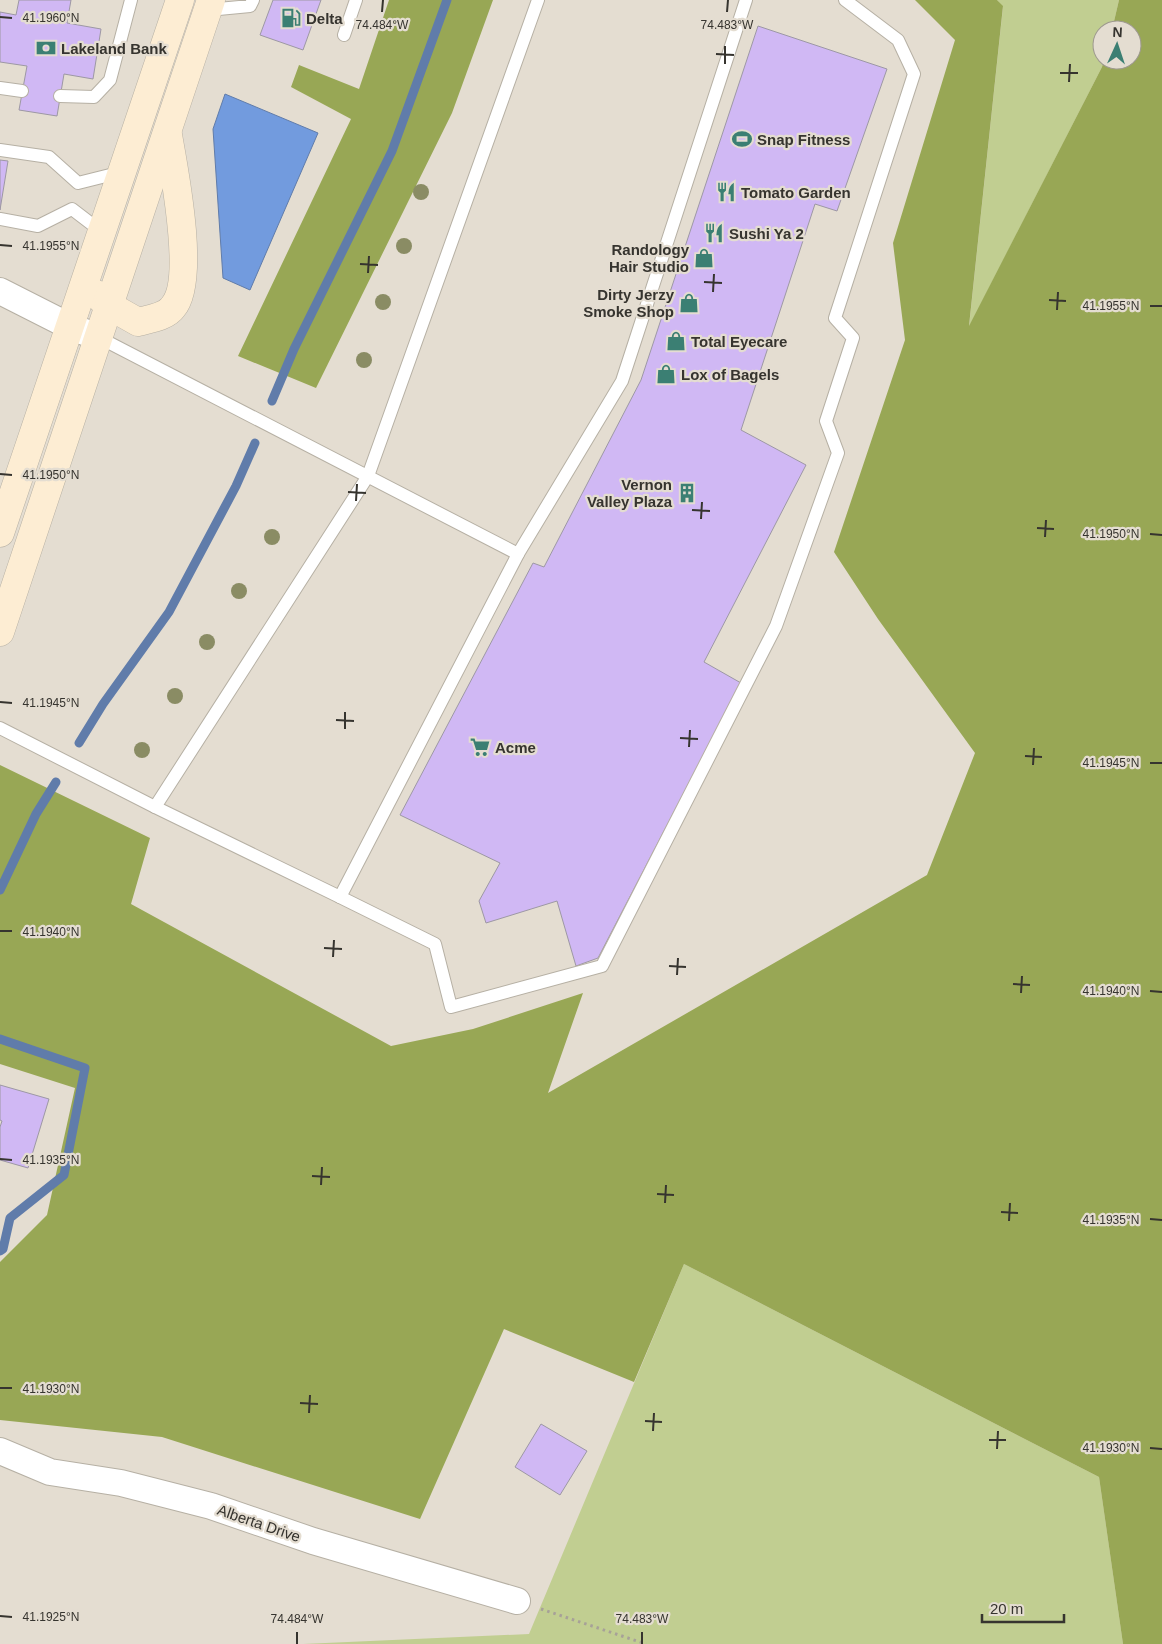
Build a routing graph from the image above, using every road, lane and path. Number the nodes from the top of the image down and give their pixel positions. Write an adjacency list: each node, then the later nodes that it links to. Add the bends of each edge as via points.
1 (131, 0): 12 (lane, via 110,80 94,97)
2 (180, 0): 15 (main road)
3 (252, 0): 8 (lane, via 250,6)
4 (356, 0): 9 (lane)
5 (538, 0): 23 (lane)
6 (746, 0): 25 (lane, via 622,381)
7 (845, 0): 29 (lane, via 898,40 914,74 836,318 853,338 826,421 838,453 776,626 602,966 452,1006 435,944)
8 (210, 5): 13 (main road)
9 (344, 34)
10 (0, 88): 11 (lane)
11 (22, 91)
12 (60, 96)
13 (168, 134): 20 (main road); 20 (main road, via 180,197 181,290 173,308 158,317 138,322)
14 (0, 150): 15 (lane, via 49,158 78,183)
15 (122, 172): 17 (main road)
16 (0, 220): 17 (lane, via 38,226 72,209)
17 (102, 232): 18 (main road)
18 (84, 284): 20 (main road); 21 (main road)
19 (0, 291): 21 (street)
20 (108, 306): 22 (main road)
21 (70, 327): 22 (street); 24 (main road)
22 (98, 337): 23 (lane); 26 (main road)
23 (368, 476): 25 (lane); 28 (lane)
24 (0, 533)
25 (518, 554): 29 (lane)
26 (0, 632)
27 (0, 728): 28 (lane)
28 (155, 807): 29 (lane)
29 (340, 896)
30 (0, 1451): 31 (street, Alberta Drive, via 50,1472 121,1483 211,1506 313,1541)
31 (517, 1601): 32 (path)
32 (646, 1644)

